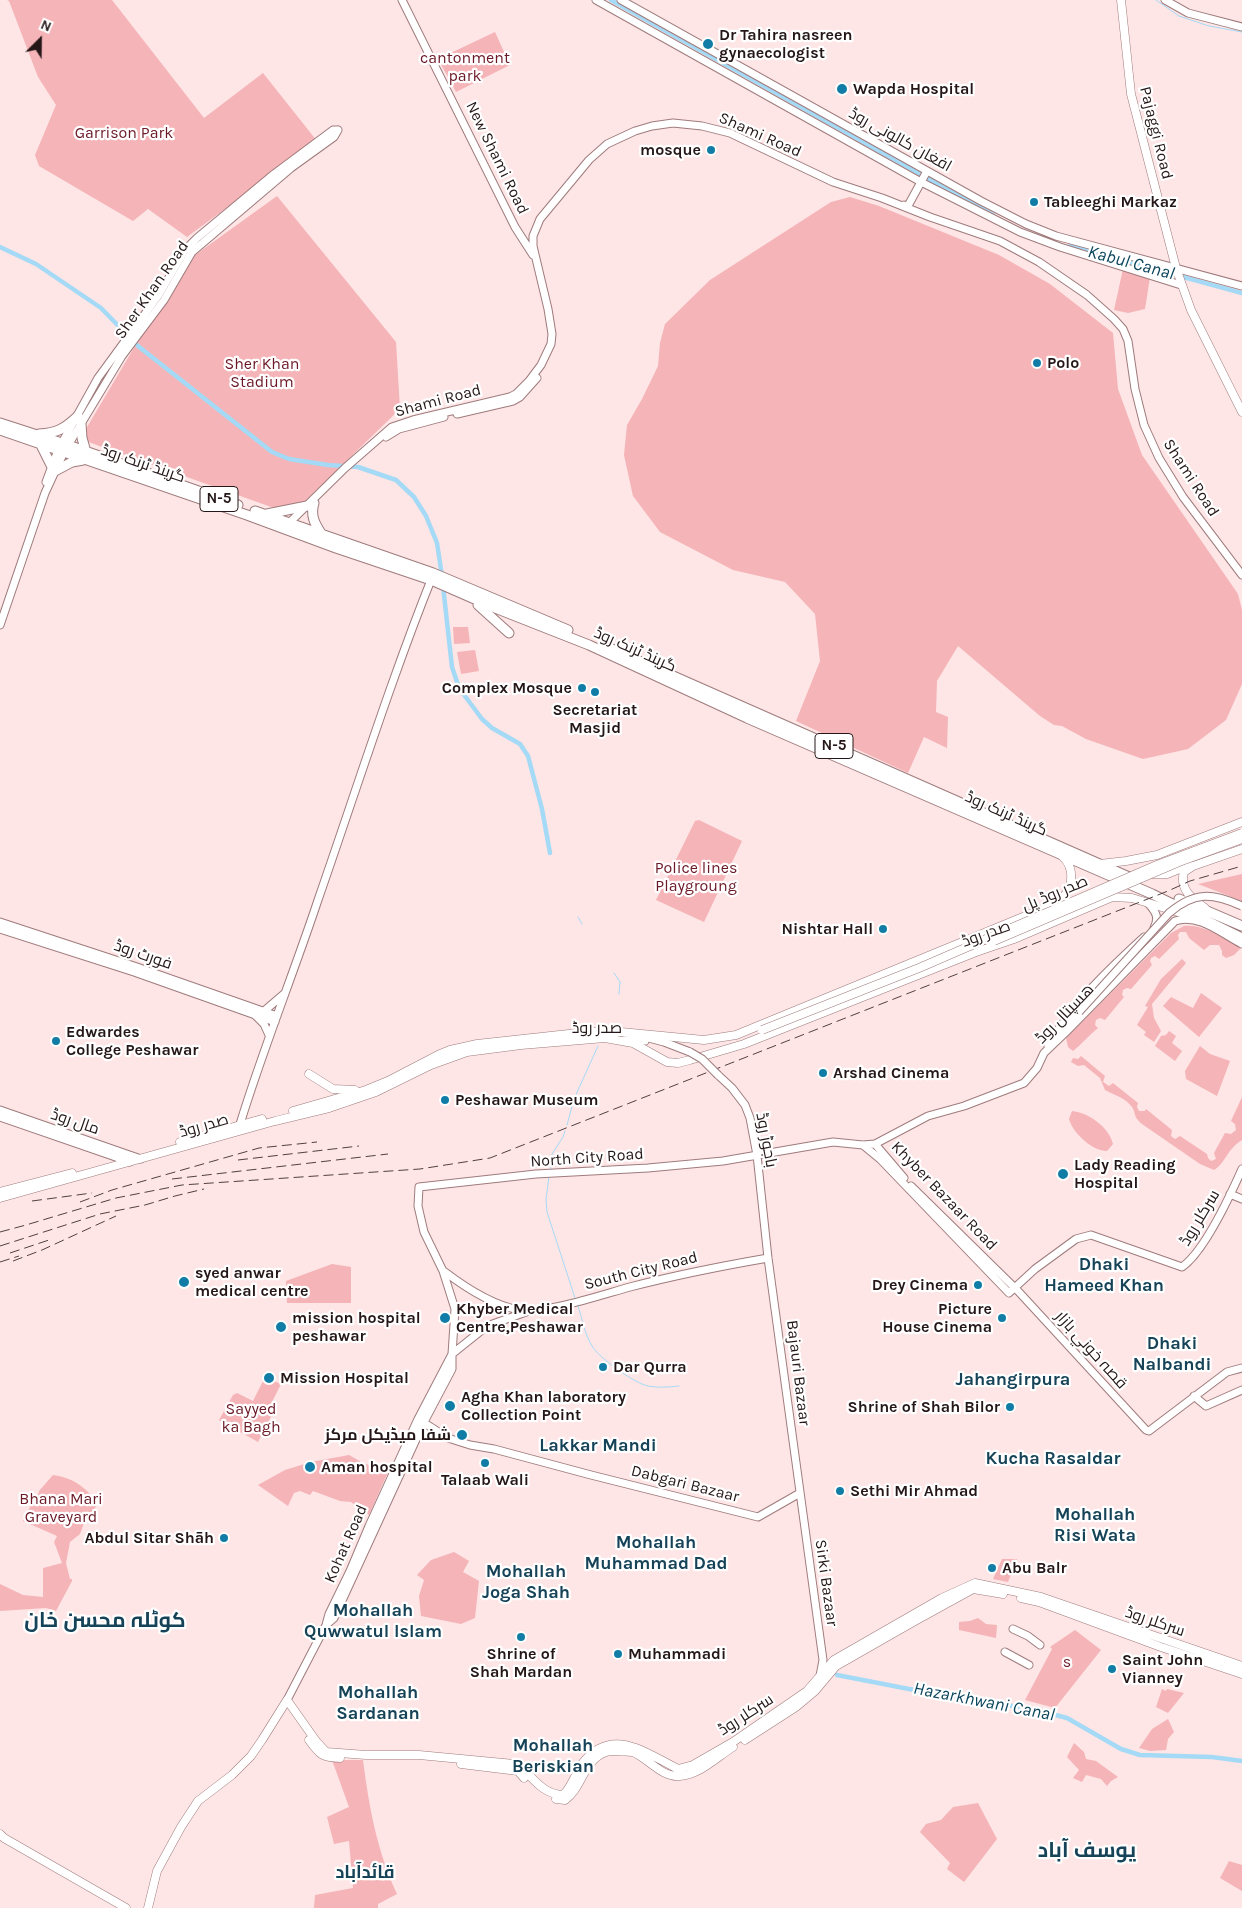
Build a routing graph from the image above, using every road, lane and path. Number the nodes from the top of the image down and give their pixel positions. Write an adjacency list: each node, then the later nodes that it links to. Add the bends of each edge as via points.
1 (402, 0): 12 (street, New Shami Road)
2 (406, 0): 12 (street, New Shami Road)
3 (596, 0): 9 (street)
4 (620, 0): 9 (street, افغان کالونی روڈ)
5 (1121, 0): 15 (main road, Pajaggi Road, via 1130,94)
6 (1165, 0): 7 (street, via 1188,13)
7 (1242, 27)
8 (338, 130): 19 (street, Sher Khan Road, via 334,137 291,168 192,252 164,300 98,378)
9 (924, 176): 10 (street, via 907,206); 13 (street, افغان کالونی روڈ, via 1026,224); 13 (street, via 1020,232)
10 (882, 198): 11 (street, Shami Road, via 833,182 730,133 674,123 635,131 607,144 552,202); 31 (street, Shami Road, via 977,231 1022,251 1087,295 1114,318 1128,341 1144,425 1159,458 1183,497)
11 (535, 230): 12 (street); 14 (street, Shami Road)
12 (520, 232): 14 (street)
13 (1102, 254): 15 (street, افغان کالونی روڈ); 16 (street)
14 (535, 259): 27 (street, Shami Road, via 548,309 551,346 537,371 516,394 392,427)
15 (1178, 269): 16 (main road, Pajaggi Road); 17 (street, افغان کالونی روڈ)
16 (1181, 282): 18 (main road, Pajaggi Road, via 1191,310)
17 (1242, 286)
18 (1242, 412)
19 (79, 420): 22 (highway, via 53,433); 24 (street, Sher Khan Road); 25 (highway)
20 (0, 423): 22 (highway, گرینڈ ٹرنک روڈ / N-5)
21 (0, 430): 23 (highway, گرینڈ ٹرنک روڈ / N-5)
22 (34, 434): 24 (highway, گرینڈ ٹرنک روڈ / N-5)
23 (40, 443): 24 (highway, گرینڈ ٹرنک روڈ / N-5); 26 (highway)
24 (63, 447): 25 (highway, گرینڈ ٹرنک روڈ / N-5); 26 (street, Sher Khan Road)
25 (85, 456): 26 (highway); 28 (highway, گرینڈ ٹرنک روڈ / N-5); 29 (highway, گرینڈ ٹرنک روڈ / N-5)
26 (53, 468): 35 (street, Sher Khan Road)
27 (310, 505): 28 (highway); 29 (street, Shami Road); 30 (highway)
28 (265, 515): 29 (highway, گرینڈ ٹرنک روڈ / N-5)
29 (290, 527): 30 (highway, گرینڈ ٹرنک روڈ / N-5); 32 (highway, گرینڈ ٹرنک روڈ / N-5)
30 (322, 535): 32 (highway, گرینڈ ٹرنک روڈ / N-5)
31 (1242, 575)
32 (435, 578): 33 (highway, گرینڈ ٹرنک روڈ / N-5); 61 (street, via 400,659)
33 (449, 584): 34 (highway, گرینڈ ٹرنک روڈ / N-5); 37 (highway, گرینڈ ٹرنک روڈ / N-5, via 609,648)
34 (462, 594): 36 (highway, via 486,610); 37 (highway, گرینڈ ٹرنک روڈ / N-5, via 589,645 747,718)
35 (0, 625)
36 (509, 633)
37 (947, 800): 43 (highway, گرینڈ ٹرنک روڈ / N-5); 44 (highway, گرینڈ ٹرنک روڈ / N-5)
38 (1242, 824): 44 (main road, via 1157,855); 45 (main road, via 1166,856)
39 (1242, 833): 45 (main road, صدر روڈ پل, bridge)
40 (1242, 840): 46 (main road, صدر روڈ پل, bridge)
41 (1242, 844): 46 (main road, via 1167,874)
42 (1242, 849): 49 (main road, via 1186,870 1182,882)
43 (1060, 854): 47 (highway, گرینڈ ٹرنک روڈ / N-5); 66 (main road, صدر روڈ, via 1069,863 1071,883 1062,899 1050,906)
44 (1100, 864): 52 (highway, گرینڈ ٹرنک روڈ / N-5)
45 (1157, 865): 66 (main road, صدر روڈ پل, bridge, via 919,968 762,1030)
46 (1151, 874): 60 (main road, صدر روڈ پل, bridge, via 994,941)
47 (1126, 882): 48 (main road); 58 (highway, گرینڈ ٹرنک روڈ / N-5)
48 (1132, 898): 50 (main road, صدر روڈ); 60 (main road, صدر روڈ, via 1106,898 1029,933)
49 (1197, 902): 51 (street, via 1210,898); 52 (main road)
50 (1148, 903): 55 (main road, صدر روڈ); 70 (street, via 1156,912 1158,920 1155,927 1066,1017)
51 (1242, 904): 70 (street, bridge, via 1212,896 1197,897 1169,912)
52 (1212, 912): 53 (highway, via 1218,910); 56 (highway, گرینڈ ٹرنک روڈ / N-5)
53 (1242, 920)
54 (0, 922): 62 (street, فورٹ روڈ)
55 (1210, 926): 58 (main road, صدر روڈ); 59 (street); 70 (street, ھسپتال روڈ, via 1186,919 1175,921)
56 (1242, 926)
57 (0, 929): 63 (street, فورٹ روڈ)
58 (1240, 936)
59 (1242, 944)
60 (976, 952): 68 (main road, صدر روڈ, via 744,1044 690,1060 667,1062)
61 (286, 993): 62 (street); 64 (street)
62 (263, 1012): 64 (street, فورٹ روڈ)
63 (255, 1015): 64 (street, فورٹ روڈ); 67 (street)
64 (276, 1019): 67 (street)
65 (621, 1032): 66 (main road, صدر روڈ, via 704,1040); 69 (street, باجوڑ روڈ, via 664,1042); 72 (main road, صدر روڈ, via 587,1032 464,1046)
66 (739, 1034)
67 (270, 1035): 75 (street)
68 (624, 1040): 69 (street, باجوڑ روڈ, via 634,1039); 79 (main road, صدر روڈ, via 585,1039 467,1052 431,1065 376,1092 329,1108)
69 (689, 1052): 78 (street, باجوڑ روڈ, bridge, via 732,1088 745,1106)
70 (1044, 1053): 76 (street, ھسپتال روڈ, via 1037,1068 1024,1082 964,1106 928,1116)
71 (309, 1074): 72 (main road, via 333,1089)
72 (366, 1090): 75 (main road, صدر روڈ)
73 (0, 1110): 79 (street, مال روڈ)
74 (0, 1117): 80 (street, مال روڈ)
75 (240, 1124): 79 (main road, صدر روڈ)
76 (875, 1144): 77 (street, Khyber Bazaar Road); 86 (street, Khyber Bazaar Road)
77 (863, 1145): 78 (street, Khyber Bazaar Road, via 834,1142); 86 (street)
78 (757, 1155): 87 (street, باجوڑ روڈ); 88 (street, North City Road, via 704,1163 536,1174 419,1186 418,1206 424,1232)
79 (131, 1159): 80 (main road, صدر روڈ); 84 (main road, صدر روڈ)
80 (122, 1160): 82 (main road, صدر روڈ)
81 (1242, 1169): 83 (street, سرکلر روڈ)
82 (0, 1192)
83 (1230, 1194): 85 (street); 89 (street, سرکلر روڈ, via 1199,1250 1182,1267 1091,1235 1076,1239)
84 (0, 1198)
85 (1242, 1199)
86 (941, 1220): 89 (street, Khyber Bazaar Road); 89 (street, via 1009,1294)
87 (768, 1258): 90 (street, South City Road, via 694,1271); 96 (street, Bajauri Bazaar)
88 (444, 1271): 90 (street, South City Road, via 479,1294); 91 (street, via 456,1309)
89 (1014, 1287): 94 (street, قصہ خوني بازار, via 1148,1431)
90 (529, 1311): 91 (street, via 487,1326)
91 (452, 1354): 95 (street, via 452,1369)
92 (1242, 1368): 94 (street, via 1227,1372)
93 (1242, 1390): 94 (street, via 1206,1406)
94 (1194, 1396)
95 (421, 1420): 96 (street, Dabgari Bazaar, via 448,1438 470,1445 758,1516); 105 (street, via 334,1618 326,1625)
96 (800, 1493): 104 (street, Sirki Bazaar)
97 (1013, 1629): 98 (street)
98 (1040, 1645)
99 (1005, 1652): 101 (street)
100 (1203, 1657): 102 (main road, سرکلر روڈ); 103 (main road); 104 (main road, سرکلر روڈ, via 1041,1597 974,1586 942,1598 834,1660)
101 (1029, 1665)
102 (1242, 1666)
103 (1242, 1674)
104 (823, 1678): 105 (main road, سرکلر روڈ, via 794,1704 693,1765 678,1769 634,1749 613,1744 597,1750 582,1764 567,1792 558,1797 518,1768 450,1757 319,1753)
105 (286, 1701): 108 (main road, via 250,1756 198,1801 181,1826 157,1871)
106 (0, 1834): 107 (main road)
107 (126, 1908)
108 (148, 1908)

